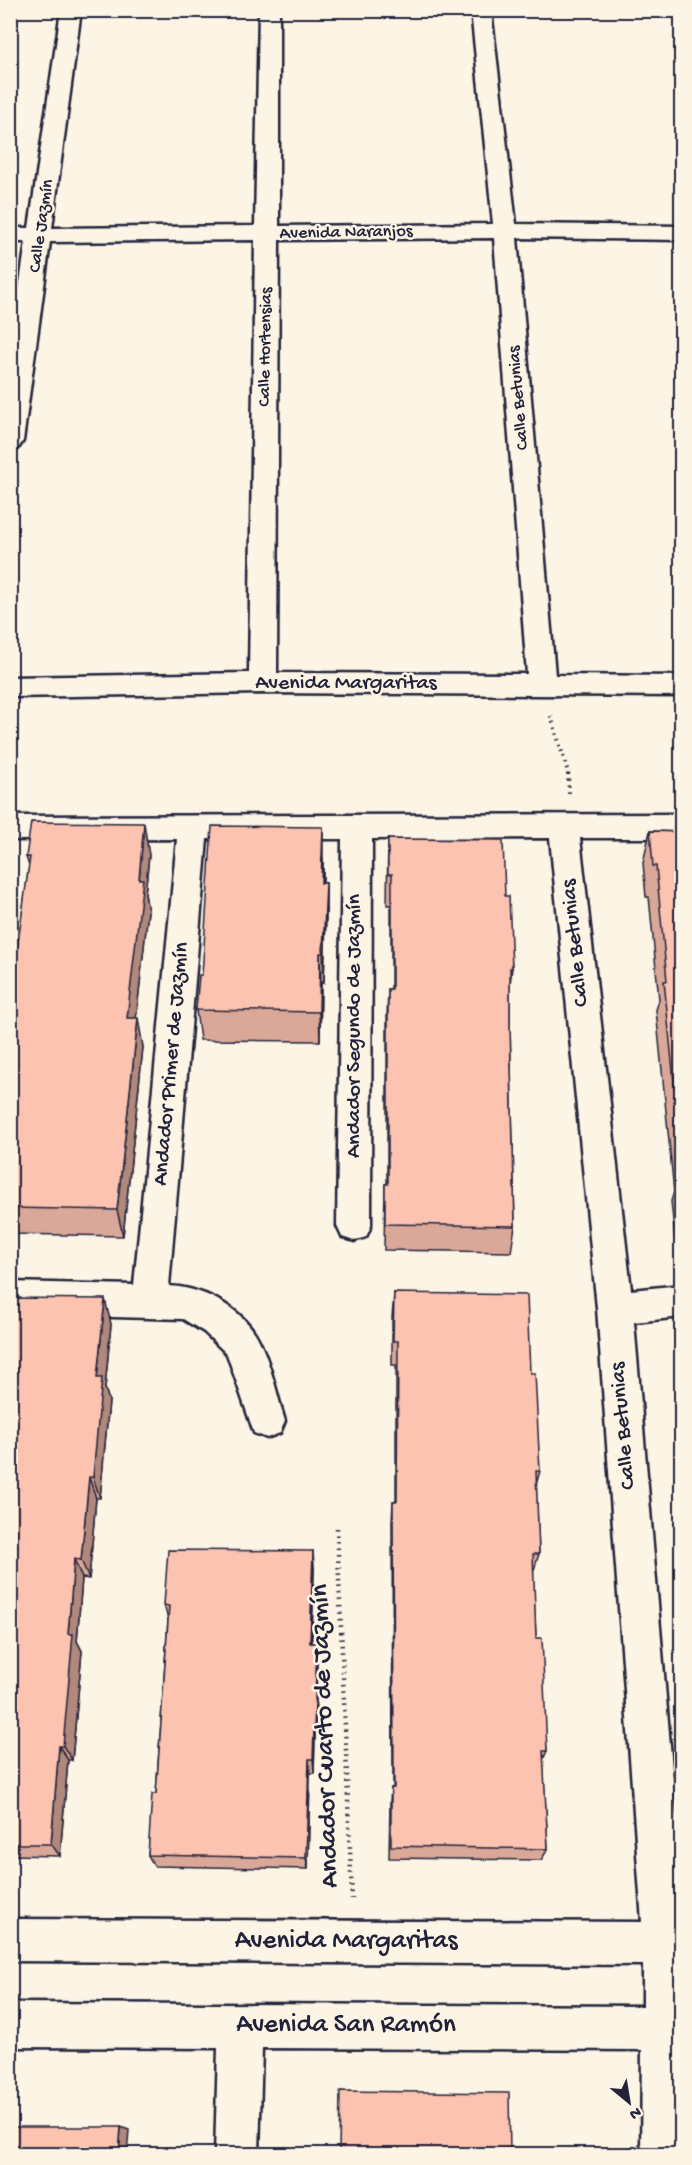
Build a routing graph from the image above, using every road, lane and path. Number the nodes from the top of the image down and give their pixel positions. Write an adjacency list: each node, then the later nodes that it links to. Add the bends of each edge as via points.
1 (71, 10): 7 (street, Calle Jazmín)
2 (269, 10): 5 (street, Calle Hortensias)
3 (481, 10): 4 (street, Calle Betunias)
4 (505, 231): 5 (street, Avenida Naranjos); 6 (street, Avenida Naranjos); 11 (street, Calle Betunias)
5 (267, 233): 7 (street, Avenida Naranjos); 10 (street, Calle Hortensias)
6 (681, 233)
7 (41, 234): 8 (street, Avenida Naranjos); 9 (street, Calle Jazmín)
8 (10, 235)
9 (10, 441)
10 (263, 683): 11 (street, Avenida Margaritas); 13 (street, Avenida Margaritas)
11 (542, 685): 12 (street, Avenida Margaritas); 14 (path)
12 (681, 686)
13 (10, 687)
14 (570, 783)
15 (357, 826): 16 (street); 18 (street); 20 (street, Andador Segundo de Jazmín)
16 (564, 826): 17 (street); 24 (street, Calle Betunias)
17 (681, 826)
18 (193, 827): 19 (street); 22 (street, Andador Primer de Jazmín)
19 (10, 828)
20 (354, 1226)
21 (10, 1298): 22 (street)
22 (150, 1301): 25 (street, via 188,1303 217,1320 242,1344)
23 (681, 1301): 24 (street)
24 (615, 1308): 29 (street, Calle Betunias)
25 (267, 1420)
26 (337, 1528): 28 (path, Andador Cuarto de Jazmín)
27 (10, 1940): 28 (street, Avenida Margaritas)
28 (354, 1942): 29 (street, Avenida Margaritas)
29 (674, 1944): 32 (street, Calle Betunias)
30 (10, 2025): 31 (street, Avenida San Ramón)
31 (242, 2025): 32 (street, Avenida San Ramón); 33 (street)
32 (673, 2028): 34 (street, Calle Betunias)
33 (237, 2154)
34 (664, 2154)

